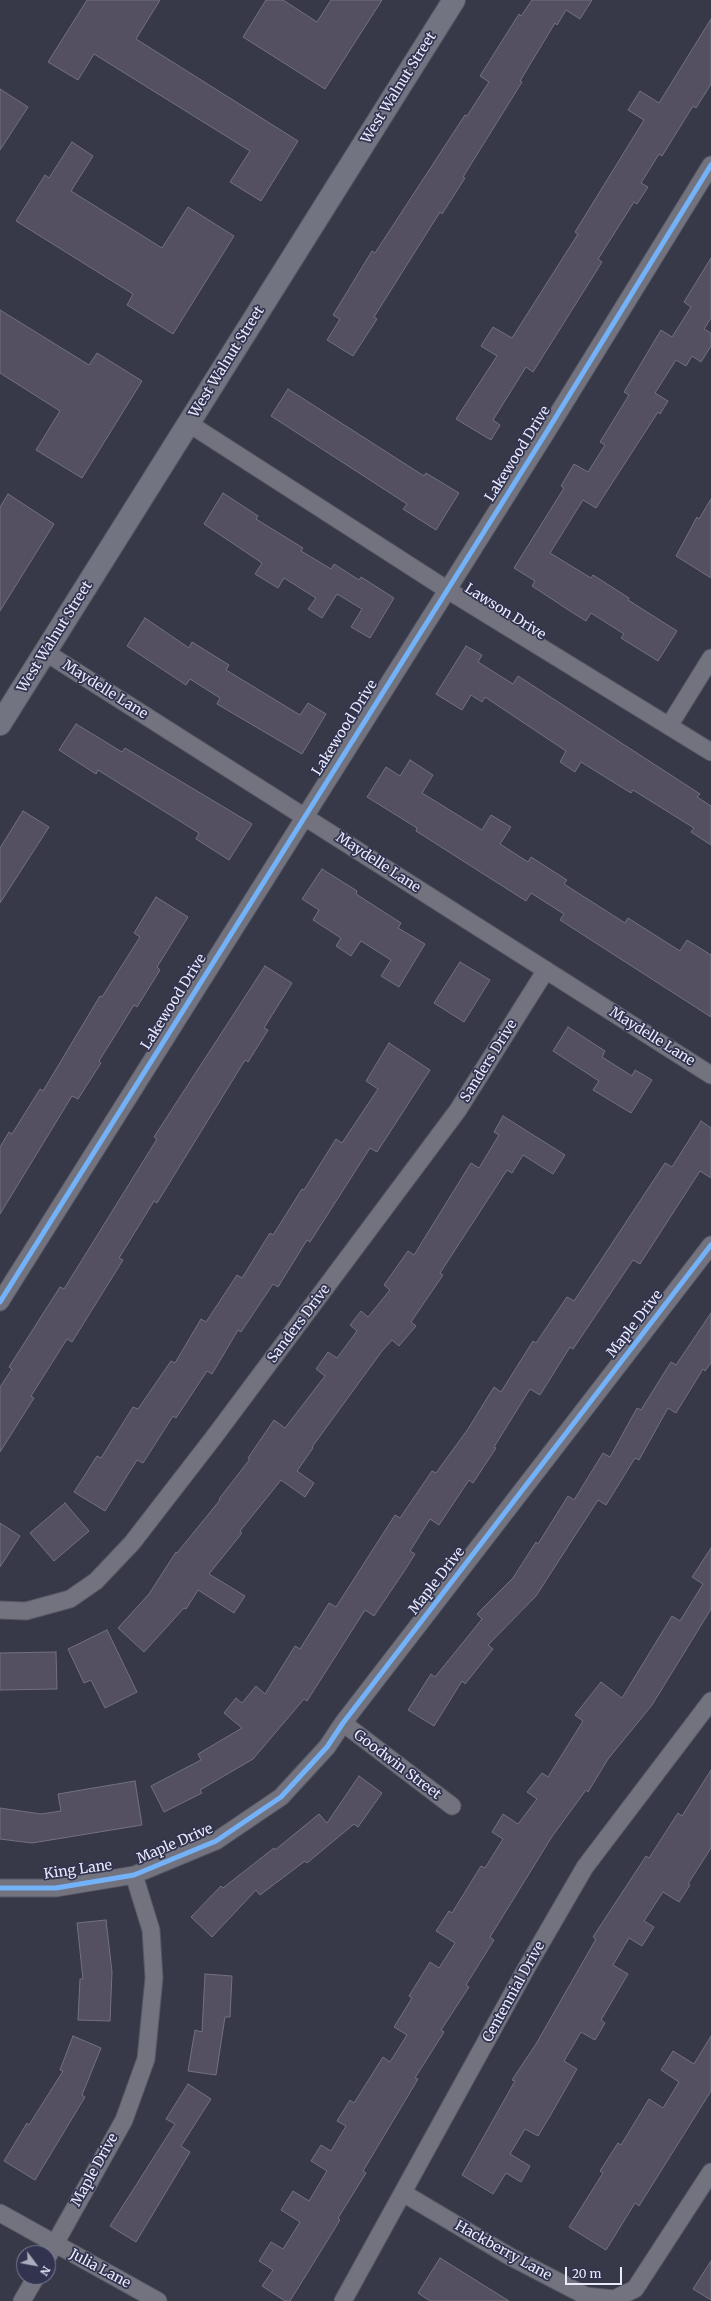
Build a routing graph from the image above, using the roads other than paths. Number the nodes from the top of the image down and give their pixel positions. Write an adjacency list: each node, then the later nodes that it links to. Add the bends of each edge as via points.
1 (454, 0): 3 (main road, West Walnut Street)
2 (711, 166): 4 (street, Lakewood Drive)
3 (188, 423): 4 (street, Lawson Drive); 5 (main road, West Walnut Street)
4 (446, 589): 8 (street, Lawson Drive); 10 (street, Lakewood Drive)
5 (45, 652): 7 (main road, West Walnut Street); 10 (street, Maydelle Lane)
6 (711, 658): 8 (street)
7 (0, 724)
8 (669, 726): 9 (street, Lawson Drive)
9 (711, 752)
10 (304, 816): 11 (street, Maydelle Lane); 14 (street, Lakewood Drive)
11 (546, 970): 12 (street, Maydelle Lane); 15 (street, Sanders Drive, via 458,1110 214,1438 132,1543 96,1581 70,1599 26,1611)
12 (711, 1075)
13 (711, 1244): 17 (street, Maple Drive)
14 (0, 1302)
15 (0, 1610)
16 (711, 1701): 22 (street, Centennial Drive, via 585,1867)
17 (343, 1723): 18 (street, Goodwin Street); 19 (street, Maple Drive, via 327,1747 282,1797 216,1841)
18 (452, 1806)
19 (134, 1875): 20 (street, King Lane, via 56,1888); 25 (street, Maple Drive, via 151,1930 154,1978 146,2059 124,2120)
20 (0, 1888)
21 (711, 2172): 22 (street, Hackberry Lane, via 635,2289 614,2299 586,2296 509,2256)
22 (403, 2193): 30 (street, Centennial Drive)
23 (0, 2213): 24 (street, Julia Lane)
24 (44, 2245)
25 (54, 2245)
26 (56, 2252): 29 (street, Julia Lane)
27 (31, 2285): 28 (street)
28 (22, 2301)
29 (158, 2301)
30 (343, 2301)

